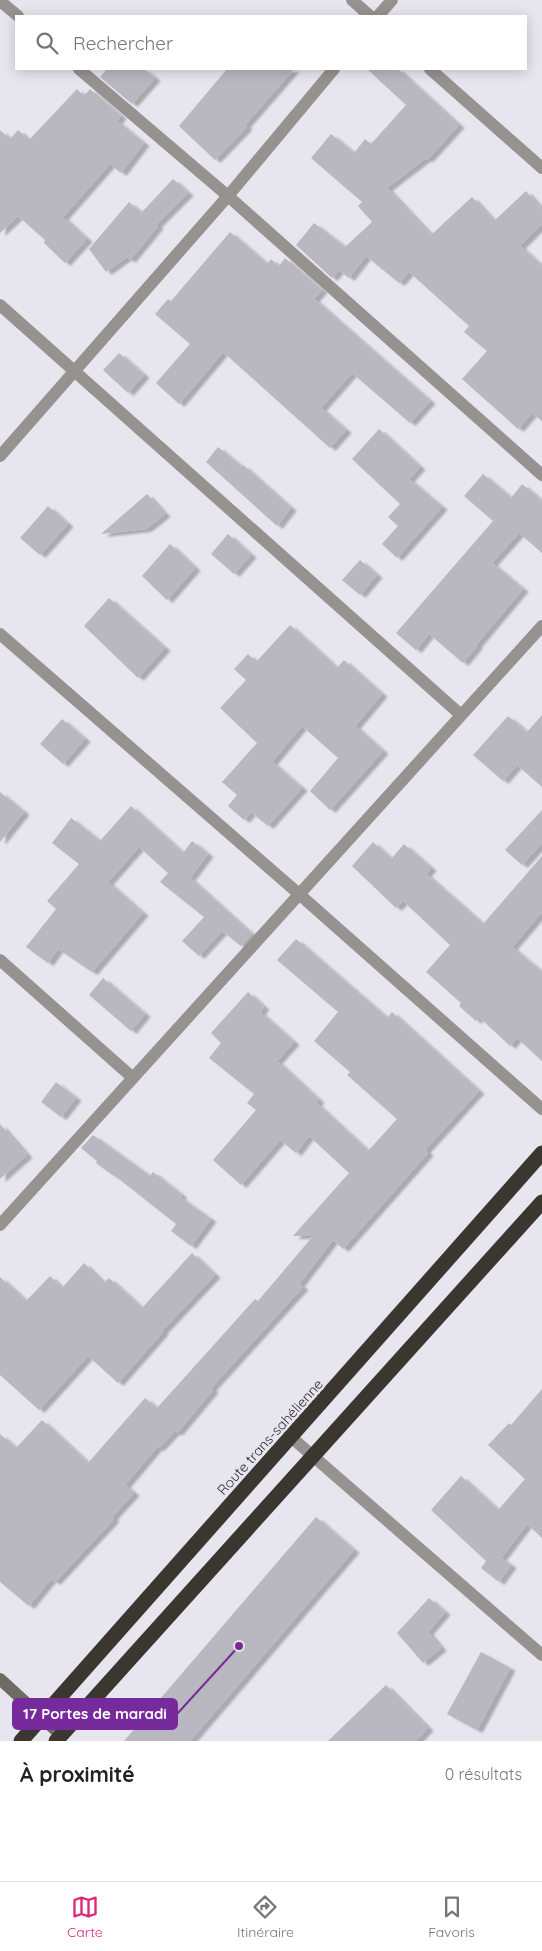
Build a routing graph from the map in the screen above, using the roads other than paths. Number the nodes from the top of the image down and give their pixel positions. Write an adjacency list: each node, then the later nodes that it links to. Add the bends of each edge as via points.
1 (352, 0): 5 (street)
2 (392, 0): 6 (street)
3 (0, 1): 4 (street)
4 (17, 15)
5 (369, 15)
6 (379, 15)
7 (80, 70): 11 (street)
8 (333, 70): 11 (street)
9 (431, 70): 10 (street)
10 (542, 168)
11 (228, 196): 13 (street); 15 (street)
12 (0, 306): 13 (street)
13 (75, 372): 14 (street); 18 (street)
14 (0, 456)
15 (542, 475)
16 (542, 626): 18 (street)
17 (0, 634): 19 (street)
18 (461, 715): 19 (street)
19 (298, 894): 21 (street); 22 (street)
20 (0, 960): 21 (street)
21 (132, 1078): 25 (street)
22 (542, 1109)
23 (542, 1153): 26 (highway, Route trans-sahélienne)
24 (542, 1202): 27 (highway)
25 (0, 1225)
26 (291, 1437): 27 (street); 30 (highway, Route trans-sahélienne)
27 (314, 1456): 28 (street); 31 (highway)
28 (542, 1655)
29 (0, 1679): 30 (street)
30 (42, 1716): 31 (street); 32 (highway, Route trans-sahélienne)
31 (59, 1738)
32 (20, 1741)

